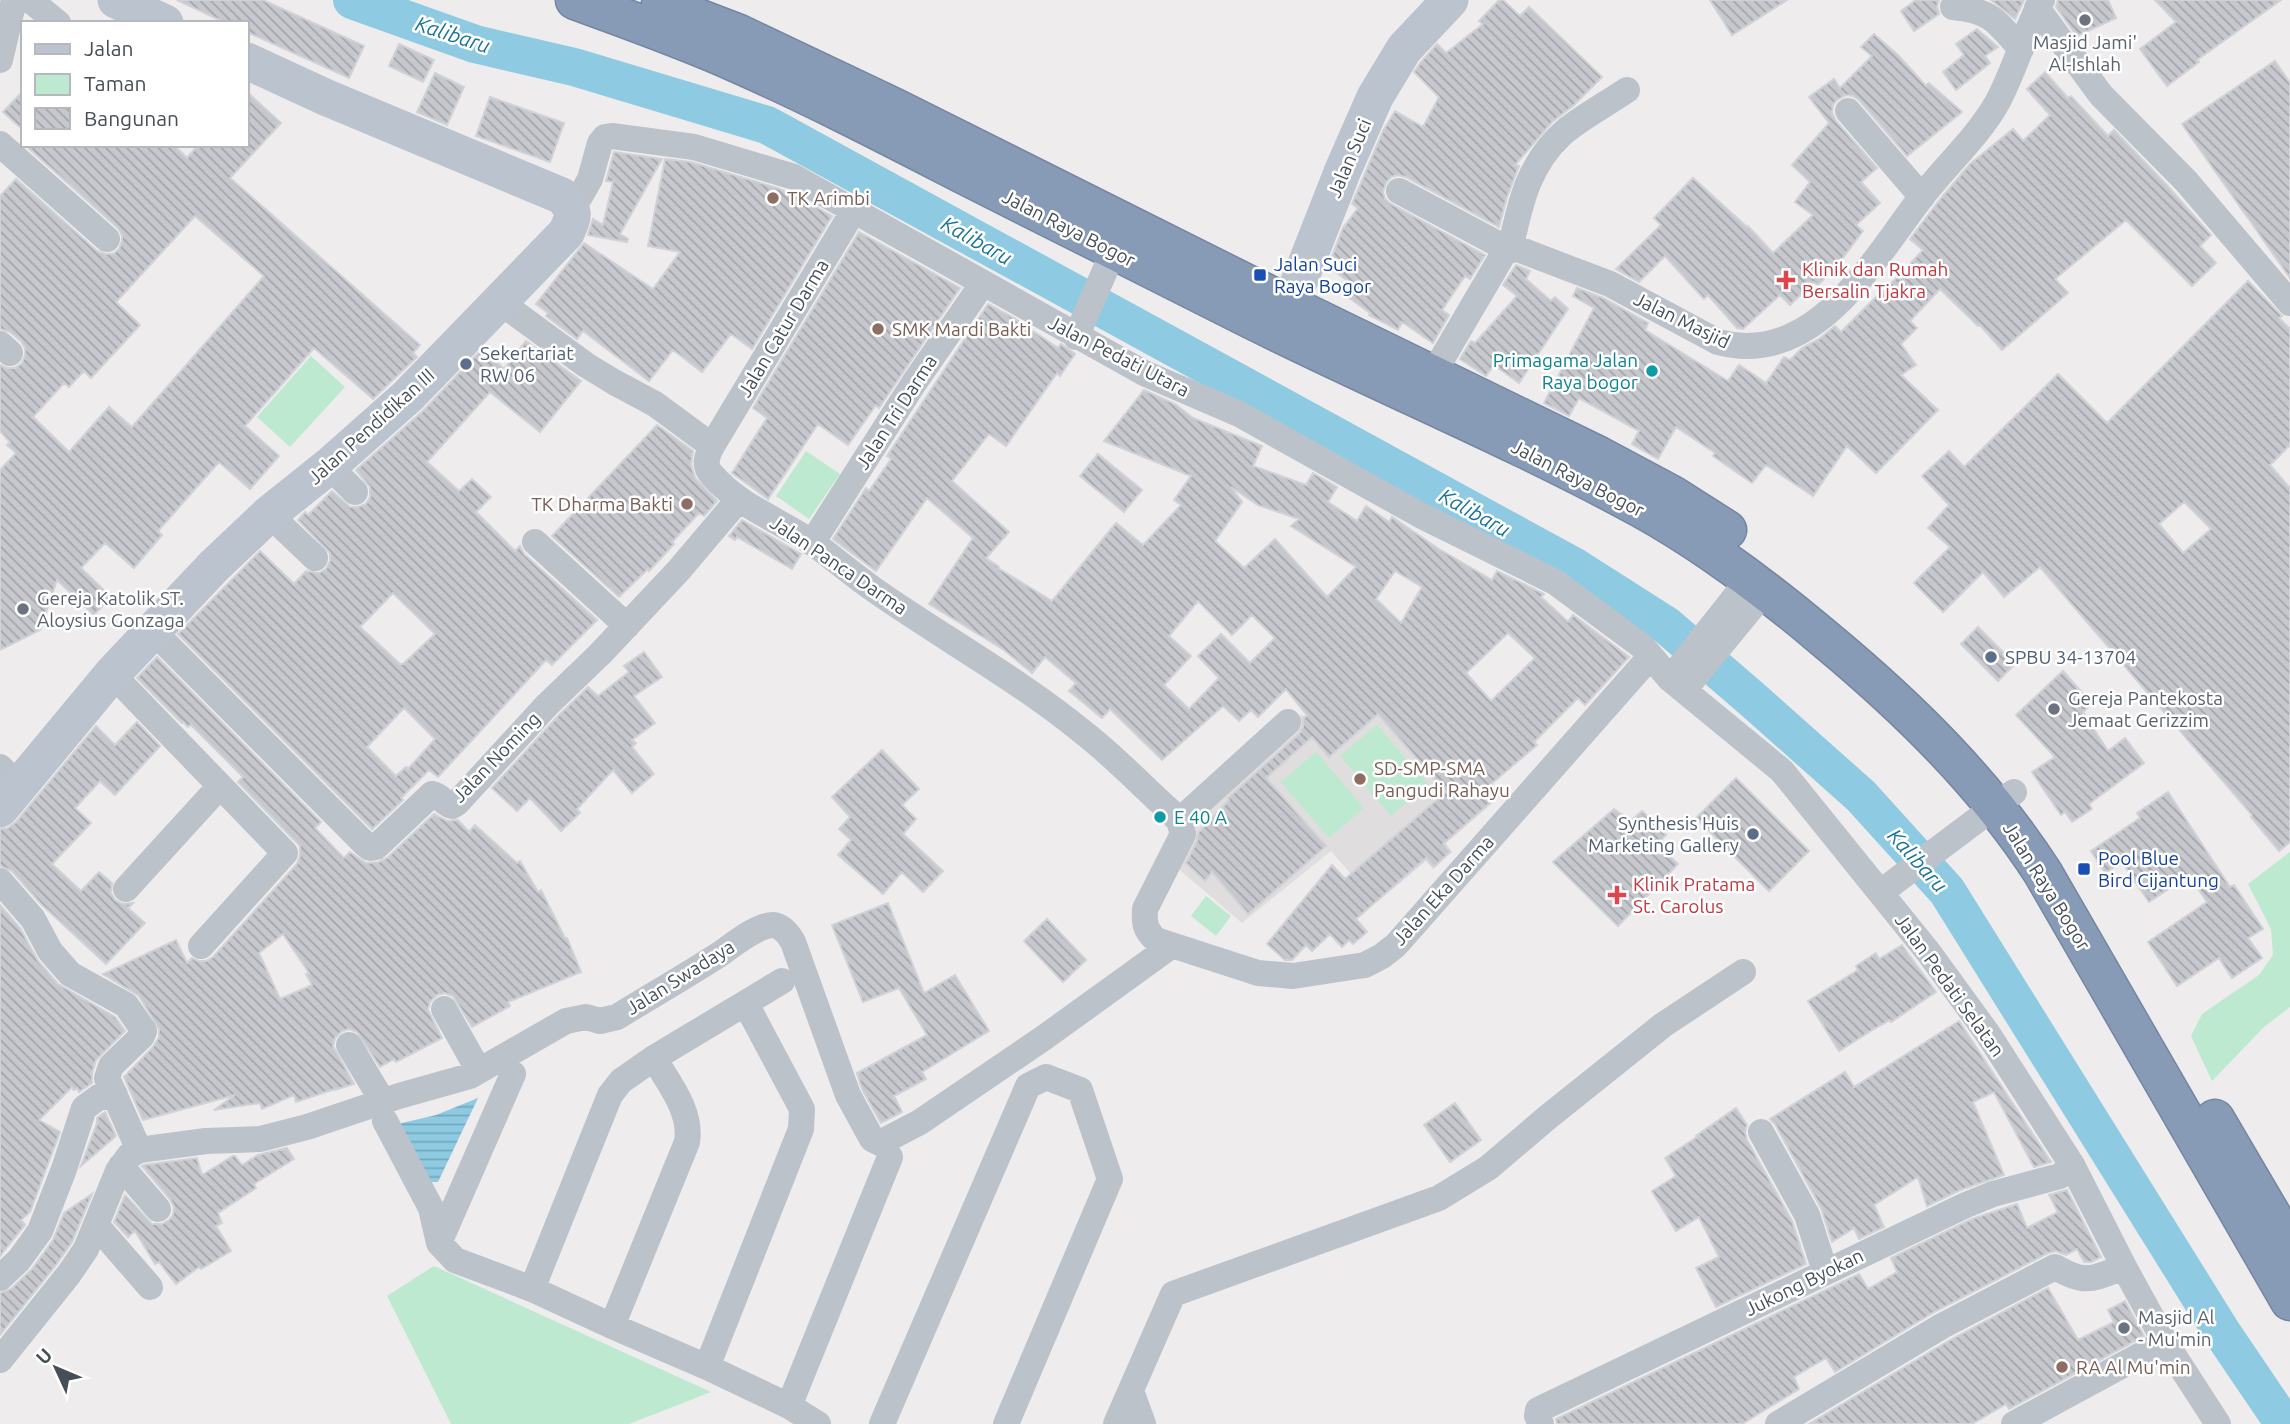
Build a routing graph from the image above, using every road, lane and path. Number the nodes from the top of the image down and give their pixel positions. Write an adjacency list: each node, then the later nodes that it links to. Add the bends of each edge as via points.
1 (14, 0): 12 (street)
2 (30, 0): 9 (street)
3 (116, 0): 10 (street)
4 (575, 0): 22 (highway, Jalan Raya Bogor, via 736,62)
5 (1450, 0): 27 (street, Jalan Suci, via 1404,49 1361,125 1351,172)
6 (657, 1): 27 (highway, Jalan Raya Bogor, via 739,34 895,108)
7 (2040, 4): 11 (street, Jalan Masjid); 26 (street, via 2101,95 2186,181)
8 (1953, 7): 11 (street, via 1988,15)
9 (56, 21)
10 (161, 21)
11 (2021, 49): 18 (street, Jalan Masjid, via 1997,104)
12 (0, 60)
13 (248, 61): 19 (street, via 562,196)
14 (1626, 90): 23 (street, via 1563,133 1534,168)
15 (1848, 111): 18 (street)
16 (0, 144): 21 (street)
17 (1399, 191): 23 (street)
18 (1922, 197): 23 (street, Jalan Masjid, via 1862,278 1819,319 1769,345 1737,347 1717,342 1610,284 1518,249)
19 (572, 206): 20 (street, Jalan Pedati Utara, via 590,179 600,143 612,136 717,152 794,177); 25 (street, Jalan Pendidikan III, via 573,218 566,233)
20 (854, 210): 24 (street, Jalan Pedati Utara); 30 (street, Jalan Catur Darma)
21 (107, 239)
22 (1114, 250): 27 (highway, Jalan Raya Bogor); 28 (street)
23 (1507, 252): 29 (street)
24 (983, 283): 28 (street, Jalan Pedati Utara); 36 (street, Jalan Tri Darma)
25 (500, 302): 30 (street, via 586,365 655,404); 31 (street, Jalan Pendidikan III, via 408,396)
26 (2290, 303)
27 (1284, 320): 29 (highway, Jalan Raya Bogor); 38 (highway, Jalan Raya Bogor, via 1670,525)
28 (1076, 337): 41 (street, Jalan Pedati Utara, via 1144,373 1239,414 1420,515 1555,582)
29 (1433, 374): 47 (highway, Jalan Raya Bogor, via 1661,488 1752,547 1901,669 1968,739)
30 (712, 446): 33 (street, Jalan Panca Darma, via 707,455 710,474)
31 (329, 467): 32 (street); 34 (street, Jalan Pendidikan III)
32 (355, 492)
33 (739, 499): 36 (street, Jalan Panca Darma); 39 (street, Jalan Noming)
34 (270, 514): 37 (street); 40 (street, Jalan Pendidikan III)
35 (536, 542): 39 (street)
36 (812, 543): 48 (street, Jalan Panca Darma, via 1082,731)
37 (315, 558)
38 (1748, 596): 43 (street); 47 (highway, Jalan Raya Bogor, via 1883,689 1952,758)
39 (627, 626): 40 (street, Jalan Noming, via 457,803 447,805 432,794 370,848)
40 (152, 630): 42 (street, Jalan Pendidikan III)
41 (1650, 656): 43 (street, Jalan Pedati Utara); 53 (street, Jalan Eka Darma, via 1382,956 1365,965 1293,976 1258,973)
42 (111, 674): 45 (street); 46 (street, Jalan Pendidikan III)
43 (1684, 675): 49 (street, Jalan Pedati Selatan)
44 (1288, 722): 48 (street)
45 (220, 786): 51 (street); 52 (street, via 285,853)
46 (6, 787)
47 (1998, 792): 49 (street); 71 (highway, Jalan Raya Bogor, via 2047,832 2065,859); 77 (highway, Jalan Raya Bogor)
48 (1179, 830): 53 (street, Jalan Eka Darma, via 1145,909 1144,923 1156,940)
49 (1884, 878): 67 (street, Jalan Pedati Selatan)
50 (0, 881): 62 (street, via 33,919 50,951 70,974 126,1005 144,1031 108,1069)
51 (126, 889)
52 (201, 946)
53 (1171, 946): 60 (street, Jalan Swadaya, via 920,1122 880,1143 872,1139 848,1095 793,942 774,925 740,940 617,1017 566,1021)
54 (1743, 972): 82 (street, via 1663,1025 1488,1168 1439,1198 1173,1294)
55 (782, 981): 56 (street)
56 (746, 1004): 59 (street); 81 (street, via 802,1109 801,1129)
57 (444, 1009): 60 (street)
58 (349, 1045): 63 (street)
59 (654, 1058): 76 (street, via 621,1081 610,1095); 78 (street, via 686,1114 687,1142)
60 (479, 1071): 63 (street, Jalan Swadaya)
61 (513, 1074): 70 (street)
62 (115, 1095): 66 (street); 74 (street, via 99,1097 84,1108 40,1231)
63 (384, 1111): 66 (street, Jalan Swadaya, via 260,1139 205,1141); 70 (street, via 430,1208)
64 (1761, 1132): 73 (street, via 1807,1215)
65 (890, 1157): 83 (street)
66 (130, 1158): 68 (street); 69 (street)
67 (2072, 1165): 72 (street, Jalan Pedati Selatan); 73 (street, Jukong Byokan, via 2060,1176 1993,1194)
68 (158, 1209)
69 (97, 1226): 75 (street); 80 (street, via 69,1274)
70 (439, 1243): 76 (street, via 455,1260)
71 (2290, 1247)
72 (2124, 1267): 79 (street, Jalan Pedati Selatan); 90 (street, via 2094,1278 2075,1279 2055,1268 1941,1326)
73 (1825, 1271): 84 (street, Jukong Byokan)
74 (0, 1278)
75 (150, 1287)
76 (532, 1289): 78 (street)
77 (2290, 1301)
78 (612, 1326): 81 (street)
79 (2165, 1342): 91 (street); 92 (street, Jalan Pedati Selatan)
80 (0, 1360)
81 (707, 1367): 83 (street)
82 (1131, 1391): 88 (street); 89 (street)
83 (789, 1406): 85 (street)
84 (1540, 1417)
85 (818, 1424)
86 (882, 1424): 87 (street, via 1028,1086 1046,1077 1080,1090 1110,1179)
87 (1006, 1424)
88 (1116, 1424)
89 (1143, 1424)
90 (1778, 1424)
91 (2014, 1424)
92 (2218, 1424)

